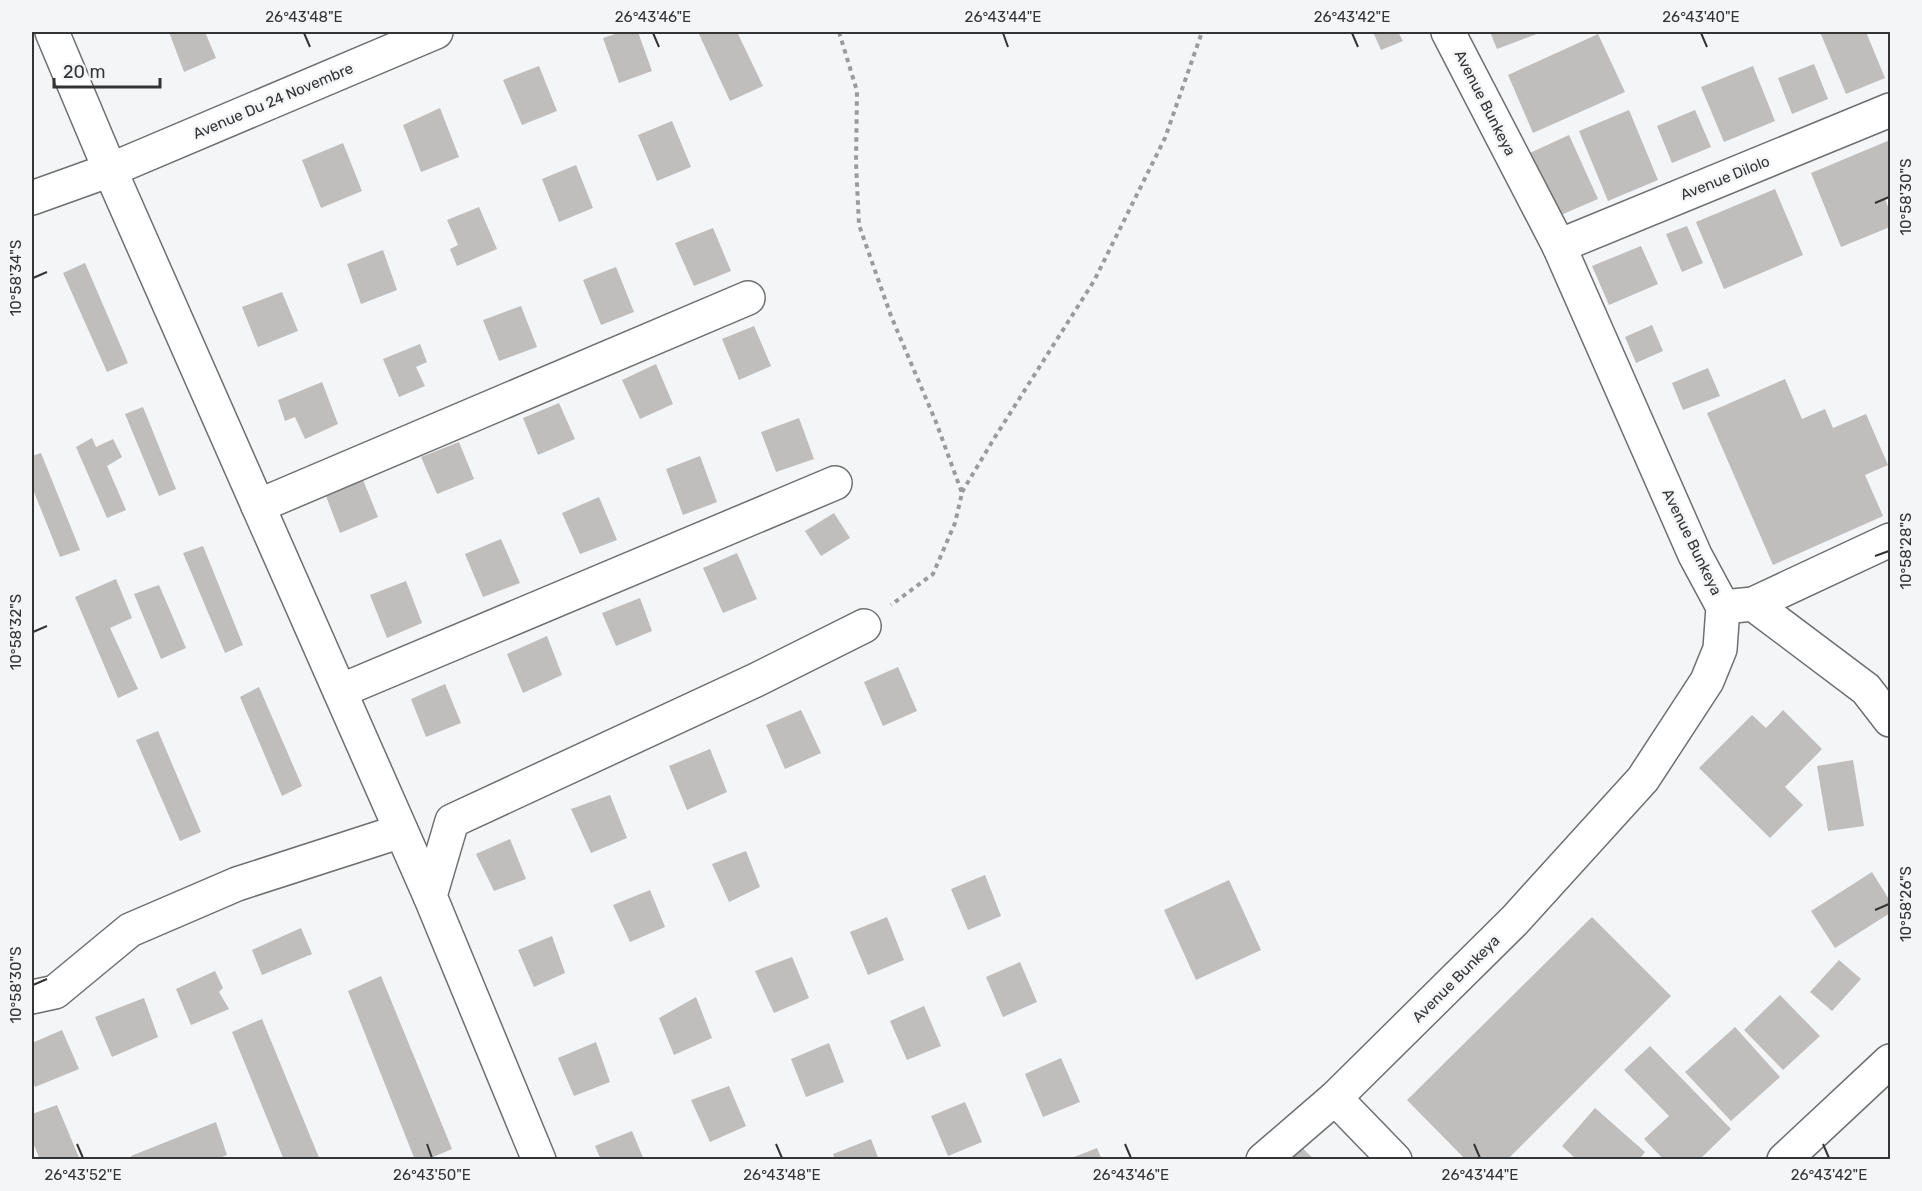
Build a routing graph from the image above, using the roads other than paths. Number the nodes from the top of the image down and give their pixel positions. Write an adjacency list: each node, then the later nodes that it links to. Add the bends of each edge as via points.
1 (52, 32): 5 (street)
2 (436, 32): 5 (street, Avenue Du 24 Novembre)
3 (1448, 32): 7 (street, Avenue Bunkeya)
4 (1890, 110): 7 (street, Avenue Dilolo)
5 (110, 170): 6 (street, Avenue Du 24 Novembre); 10 (street)
6 (32, 198)
7 (1559, 246): 12 (street, Avenue Bunkeya, via 1695,555)
8 (748, 298): 10 (street)
9 (835, 483): 14 (street)
10 (258, 506): 14 (street)
11 (1890, 540): 12 (street)
12 (1738, 606): 15 (street, via 1866,689); 20 (street, Avenue Bunkeya, via 1707,681 1643,779 1515,920)
13 (864, 626): 17 (street, via 452,821)
14 (340, 691): 16 (street)
15 (1890, 720)
16 (401, 831): 17 (street); 18 (street, via 237,884 130,930 55,992)
17 (430, 896): 21 (street)
18 (32, 997)
19 (1890, 1061): 24 (street)
20 (1335, 1098): 22 (street, Avenue Bunkeya); 23 (street)
21 (538, 1160)
22 (1263, 1160)
23 (1395, 1160)
24 (1784, 1160)

